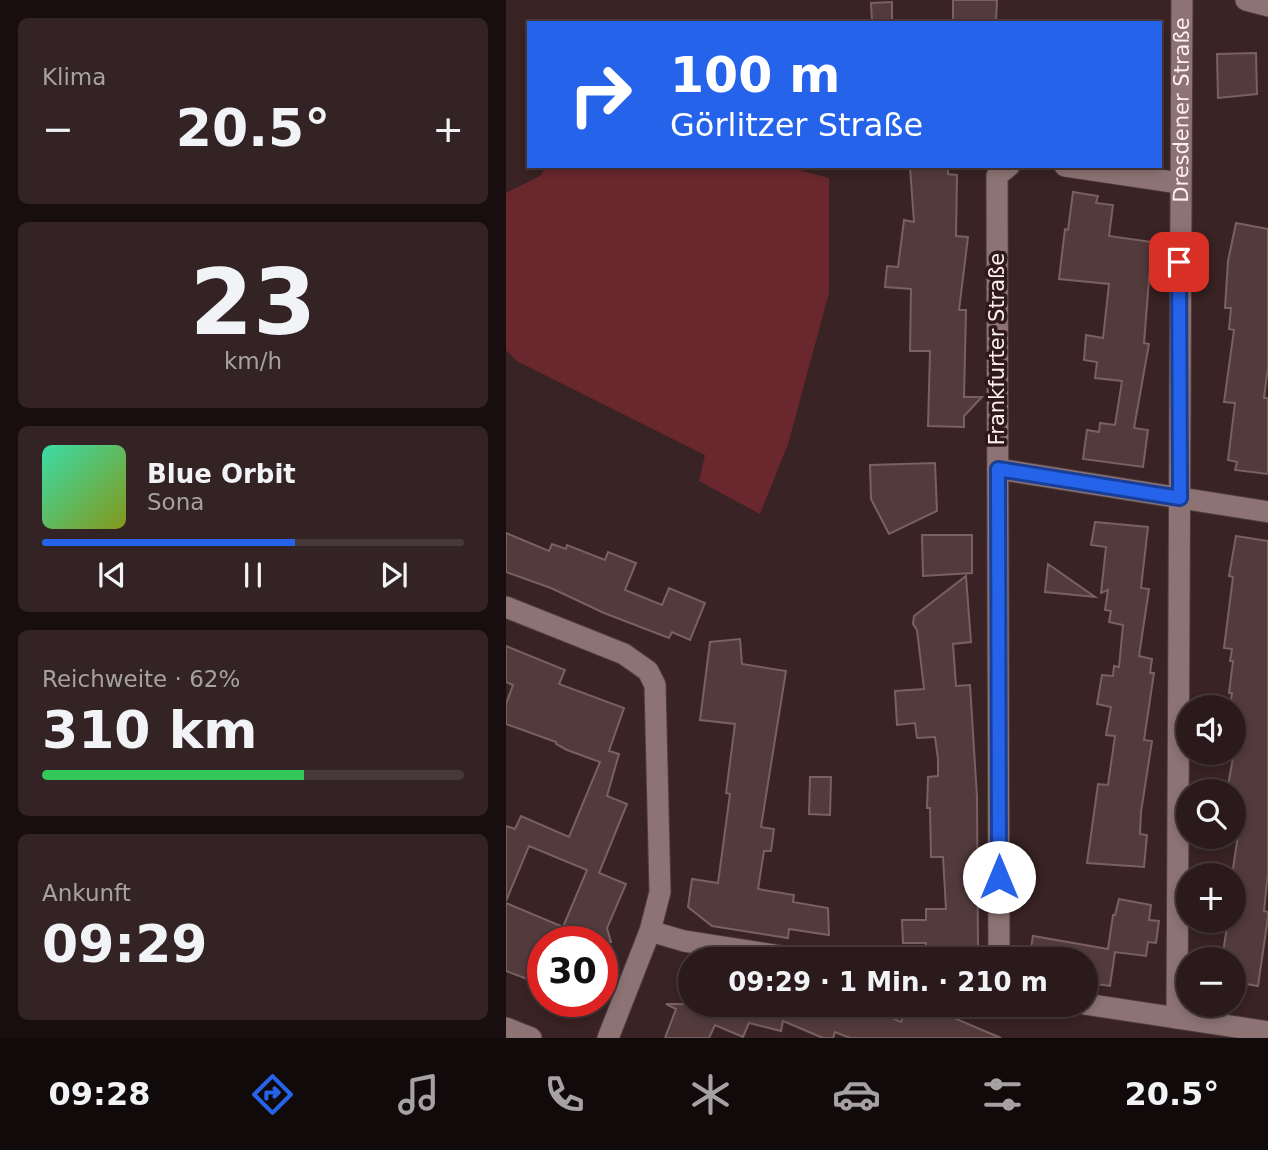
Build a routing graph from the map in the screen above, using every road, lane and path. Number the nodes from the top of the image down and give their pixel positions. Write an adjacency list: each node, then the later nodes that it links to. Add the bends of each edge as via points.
1 (1182, 0): 6 (street, Dresdener Straße)
2 (1246, 0): 3 (street)
3 (1268, 6)
4 (1007, 168): 7 (street, Frankfurter Straße, via 997,176)
5 (1078, 168): 6 (street)
6 (1179, 183): 8 (street, Dresdener Straße)
7 (998, 469): 8 (street); 13 (street, Frankfurter Straße)
8 (1180, 498): 9 (street); 15 (street, Dresdener Straße)
9 (1268, 512)
10 (506, 607): 11 (street, via 624,654 648,671 655,685 660,892)
11 (650, 932): 12 (street); 19 (street)
12 (723, 947)
13 (1000, 947)
14 (1098, 1006): 15 (street)
15 (1177, 1018): 17 (street)
16 (506, 1028): 18 (street)
17 (1268, 1032)
18 (531, 1038)
19 (608, 1038)

